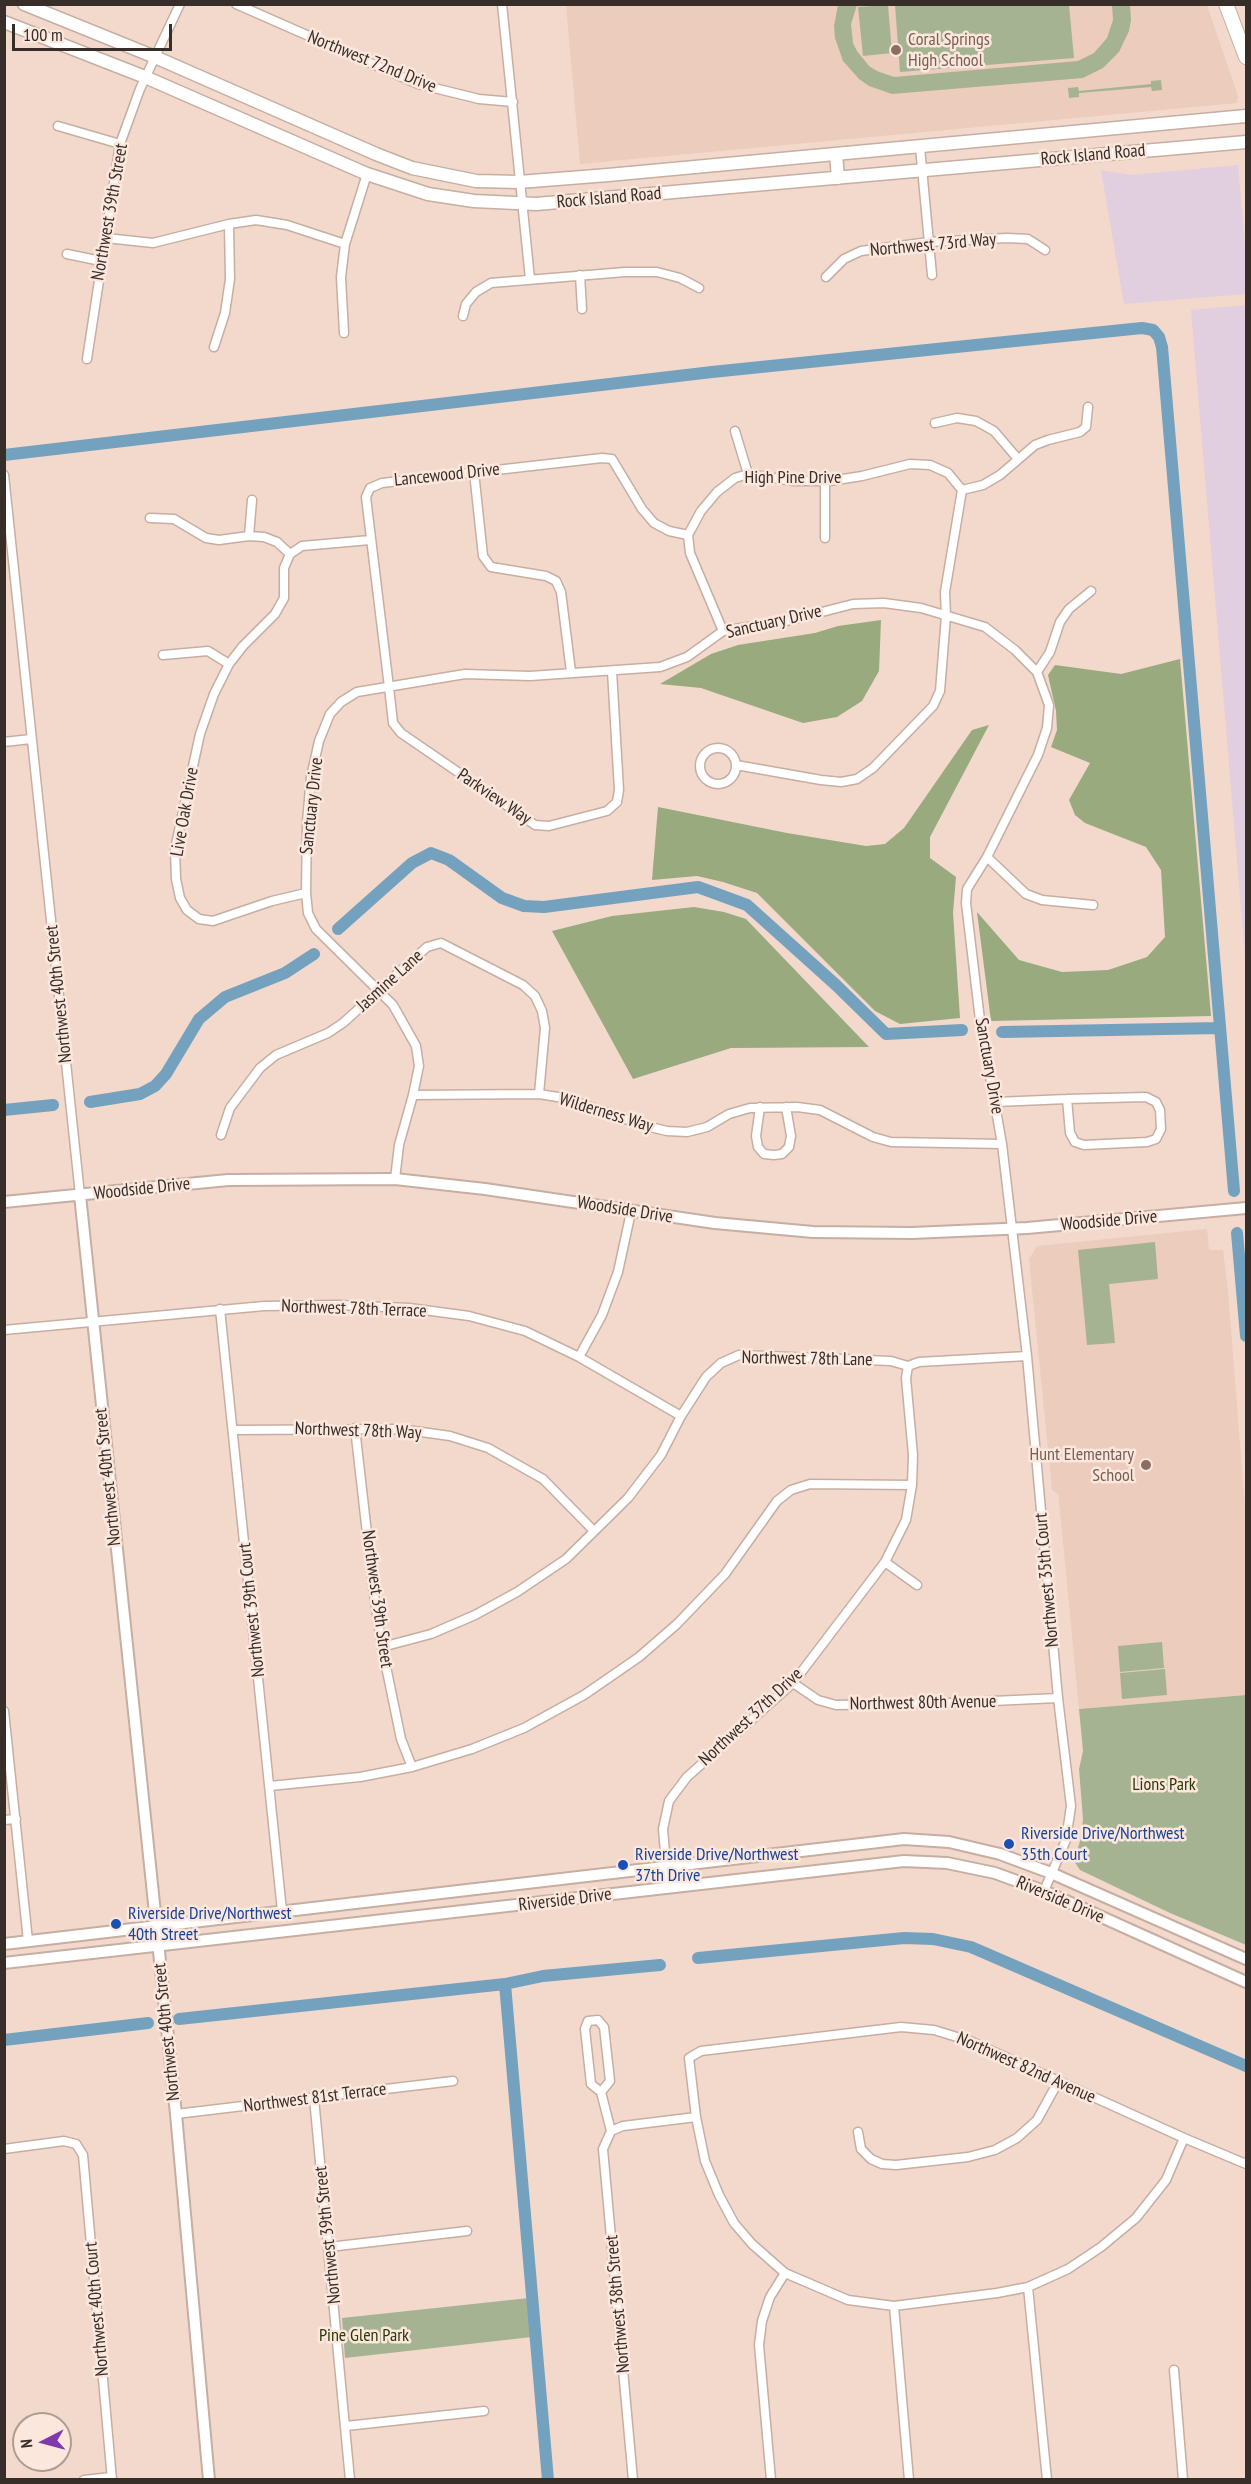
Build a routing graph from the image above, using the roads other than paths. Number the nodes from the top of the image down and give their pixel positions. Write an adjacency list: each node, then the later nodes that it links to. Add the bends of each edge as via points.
1 (24, 4): 7 (main road, Rock Island Road)
2 (180, 4): 7 (street, Northwest 39th Street)
3 (236, 4): 10 (street, Northwest 72nd Drive, via 418,84 478,99)
4 (502, 4): 10 (street)
5 (1226, 4): 8 (main road)
6 (4, 22): 9 (main road, Rock Island Road)
7 (155, 57): 9 (street, Northwest 39th Street); 20 (main road, Rock Island Road, via 412,168 476,180)
8 (1246, 57)
9 (145, 77): 14 (street, Northwest 39th Street); 18 (main road, Rock Island Road)
10 (513, 102): 20 (street)
11 (1246, 116): 15 (main road, Rock Island Road)
12 (58, 126): 14 (street)
13 (1246, 142): 17 (main road, Rock Island Road)
14 (120, 144): 23 (street, Northwest 39th Street)
15 (920, 147): 16 (main road, Rock Island Road); 17 (street)
16 (836, 154): 19 (main road); 20 (main road, Rock Island Road)
17 (922, 170): 19 (main road, Rock Island Road); 24 (street)
18 (367, 174): 21 (main road, Rock Island Road, via 428,194); 25 (street)
19 (838, 178): 21 (main road, Rock Island Road)
20 (519, 182): 21 (street)
21 (522, 204): 32 (street)
22 (229, 224): 23 (street, via 153,243); 25 (street, via 256,220 287,225); 37 (street, via 230,279)
23 (105, 238): 28 (street, Northwest 39th Street)
24 (929, 242): 26 (street, Northwest 73rd Way, via 1028,239); 30 (street); 31 (street, Northwest 73rd Way, via 861,251 844,259)
25 (345, 244): 36 (street, via 340,277)
26 (1045, 250)
27 (67, 254): 28 (street)
28 (101, 261): 38 (street, Northwest 39th Street)
29 (580, 275): 32 (street); 33 (street, via 657,272); 34 (street)
30 (932, 275)
31 (826, 277)
32 (530, 279): 35 (street, via 491,283 466,304)
33 (699, 288)
34 (582, 309)
35 (464, 316)
36 (344, 333)
37 (214, 347)
38 (87, 359)
39 (1088, 407): 42 (street, via 1086,427 1080,432 1035,445)
40 (935, 423): 42 (street, via 957,418 976,421 994,431)
41 (735, 431): 44 (street)
42 (1018, 459): 47 (street, via 1000,475)
43 (474, 472): 51 (street, Lancewood Drive, via 612,459 654,523); 53 (street, Lancewood Drive, via 382,483 370,488 366,497); 61 (street, via 483,556 491,567 556,581 561,592)
44 (748, 474): 46 (street, High Pine Drive); 51 (street, High Pine Drive, via 735,478 717,492)
45 (4, 475): 64 (street, Northwest 40th Street)
46 (825, 481): 47 (street, High Pine Drive, via 910,464 930,465 948,473); 52 (street)
47 (962, 490): 56 (street, via 945,592)
48 (252, 500): 50 (street)
49 (150, 518): 50 (street, via 174,519 206,538)
50 (249, 536): 54 (street, via 277,542)
51 (688, 536): 57 (street, via 690,554)
52 (825, 538)
53 (370, 540): 54 (street, via 302,546); 63 (street, Lancewood Drive)
54 (290, 554): 59 (street, Live Oak Drive, via 284,568 284,598 275,614)
55 (1091, 591): 62 (street, via 1060,622 1050,652)
56 (946, 616): 57 (street, Sanctuary Drive, via 884,603 853,604 791,620); 62 (street, Sanctuary Drive, via 984,627); 66 (street, via 940,691 933,706 873,768 857,779 841,782)
57 (723, 631): 60 (street, Sanctuary Drive, via 687,657 660,667)
58 (163, 655): 59 (street, via 208,651)
59 (230, 664): 68 (street, Live Oak Drive, via 200,734 186,792 175,849 180,898 199,920 213,921)
60 (612, 671): 61 (street, Sanctuary Drive); 63 (street, Parkview Way, via 617,802 607,811 549,826 524,819 401,733 393,723)
61 (571, 672): 63 (street, Sanctuary Drive, via 530,676 465,674)
62 (1037, 672): 67 (street, Sanctuary Drive, via 1049,705 1047,728 1038,755)
63 (389, 687): 68 (street, Sanctuary Drive, via 357,692 341,702 330,714 319,741 307,822)
64 (31, 739): 65 (street); 80 (street, Northwest 40th Street)
65 (4, 742)
66 (736, 765): 66 (street, via 731,754 714,748 704,755 700,766 708,781 718,784 729,780)
67 (987, 858): 69 (street, via 1026,894 1042,900); 74 (street, Sanctuary Drive, via 967,889 966,903 980,1020)
68 (306, 893): 70 (street, Sanctuary Drive, via 308,913 316,929)
69 (1093, 905)
70 (379, 992): 71 (street, Jasmine Lane, via 427,948 441,944 523,985 535,996 544,1019); 72 (street, Sanctuary Drive, via 393,1005 416,1046 419,1066); 77 (street, Jasmine Lane, via 328,1033 276,1055 260,1068 230,1108)
71 (539, 1094): 72 (street, Wilderness Way); 75 (street, Wilderness Way, via 564,1098 667,1131 707,1127 729,1114)
72 (413, 1095): 79 (street, Sanctuary Drive, via 399,1145)
73 (1067, 1099): 73 (street, via 1146,1097 1156,1102 1160,1110 1161,1129 1156,1139 1147,1142 1084,1145 1075,1142 1070,1133); 74 (street)
74 (996, 1102): 78 (street, Sanctuary Drive)
75 (760, 1107): 76 (street, Wilderness Way); 76 (street, via 758,1147 764,1154 774,1155 789,1147)
76 (786, 1107): 78 (street, Wilderness Way, via 820,1110 891,1142)
77 (221, 1135)
78 (1002, 1144): 84 (street, Sanctuary Drive)
79 (395, 1179): 80 (street, Woodside Drive, via 234,1180); 83 (street, Woodside Drive, via 485,1188)
80 (80, 1195): 81 (street, Woodside Drive); 86 (street, Northwest 40th Street)
81 (4, 1202)
82 (1246, 1208): 84 (street, Woodside Drive)
83 (631, 1212): 84 (street, Woodside Drive, via 813,1232); 89 (street, via 618,1272 602,1315)
84 (1012, 1229): 88 (street, Northwest 35th Court)
85 (220, 1309): 86 (street, Northwest 78th Terrace); 89 (street, Northwest 78th Terrace, via 339,1305 470,1316 525,1331); 93 (street, Northwest 39th Court)
86 (92, 1321): 87 (street, Northwest 78th Terrace); 111 (street, Northwest 40th Street)
87 (4, 1330)
88 (1027, 1356): 90 (street, Northwest 78th Lane, via 919,1362); 100 (street, Northwest 35th Court)
89 (579, 1357): 91 (street, Northwest 78th Terrace)
90 (908, 1366): 91 (street, Northwest 78th Lane, via 891,1361 739,1355 706,1377); 94 (street, Northwest 37th Drive)
91 (681, 1416): 95 (street, Northwest 78th Lane, via 661,1455 628,1498)
92 (355, 1428): 93 (street, Northwest 78th Way); 95 (street, Northwest 78th Way, via 450,1436 488,1448 543,1479); 98 (street, Northwest 39th Street)
93 (233, 1430): 103 (street, Northwest 39th Court)
94 (912, 1485): 96 (street, Northwest 37th Drive, via 906,1520); 102 (street, via 810,1484 791,1490 777,1501 725,1574 639,1657 584,1695 524,1728)
95 (594, 1531): 98 (street, Northwest 78th Lane, via 566,1559 475,1615 431,1634)
96 (885, 1562): 97 (street); 99 (street, Northwest 37th Drive)
97 (917, 1585)
98 (382, 1647): 102 (street, Northwest 39th Street, via 401,1739)
99 (793, 1683): 100 (street, Northwest 80th Avenue, via 818,1700 836,1705); 106 (street, Northwest 37th Drive, via 687,1777 669,1801 663,1829)
100 (1058, 1698): 107 (street, Northwest 35th Court, via 1071,1806 1066,1840)
101 (4, 1712): 104 (street)
102 (412, 1767): 103 (street, via 360,1778)
103 (270, 1786): 110 (street, Northwest 39th Court)
104 (15, 1819): 105 (street); 112 (street)
105 (4, 1820)
106 (666, 1866): 107 (street, Riverside Drive, via 904,1839 949,1842 1000,1854); 108 (street, Northwest 37th Drive); 110 (street, Riverside Drive)
107 (1051, 1873): 109 (street, Northwest 35th Court); 115 (street, Riverside Drive)
108 (668, 1888): 109 (street, Riverside Drive, via 904,1861 963,1866); 114 (street, Riverside Drive)
109 (1044, 1891): 117 (street, Riverside Drive)
110 (282, 1911): 111 (street, Riverside Drive)
111 (157, 1927): 112 (street, Riverside Drive); 114 (street, Northwest 40th Street)
112 (28, 1941): 113 (street, Riverside Drive)
113 (4, 1944)
114 (158, 1945): 116 (street, Riverside Drive); 122 (street, Northwest 40th Street)
115 (1246, 1959)
116 (4, 1964)
117 (1246, 1982)
118 (453, 2081): 121 (street, Northwest 81st Terrace)
119 (1058, 2082): 123 (street, Northwest 82nd Avenue, via 970,2041 934,2030 901,2027 701,2051 689,2058); 125 (street, via 1037,2120 1017,2138 995,2150 968,2157 896,2166 882,2164 861,2149); 126 (street, Northwest 82nd Avenue)
120 (601, 2092): 120 (street, Northwest 38th Street, via 610,2081 604,2027 598,2020 588,2021 585,2029 591,2084); 124 (street, Northwest 38th Street)
121 (314, 2098): 122 (street, Northwest 81st Terrace); 130 (street, Northwest 39th Street)
122 (176, 2114): 139 (street, Northwest 40th Street)
123 (696, 2117): 124 (street, via 622,2126); 131 (street, via 705,2161 718,2196 752,2244)
124 (611, 2131): 141 (street, Northwest 38th Street, via 603,2150)
125 (858, 2132)
126 (1184, 2138): 128 (street, Northwest 82nd Avenue); 132 (street, via 1166,2180 1136,2218 1068,2269)
127 (4, 2149): 137 (street, Northwest 40th Court, via 64,2141 76,2144 83,2155)
128 (1246, 2164)
129 (466, 2232): 130 (street)
130 (329, 2247): 136 (street, Northwest 39th Street)
131 (785, 2273): 133 (street, via 848,2300); 142 (street, via 770,2297 759,2345)
132 (1028, 2287): 133 (street); 144 (street)
133 (894, 2306): 143 (street)
134 (1174, 2370): 145 (street)
135 (484, 2411): 136 (street)
136 (346, 2426): 140 (street, Northwest 39th Street)
137 (111, 2478): 138 (street, Northwest 40th Court)
138 (84, 2480)
139 (209, 2480)
140 (350, 2480)
141 (633, 2480)
142 (771, 2480)
143 (909, 2480)
144 (1047, 2480)
145 (1184, 2480)

